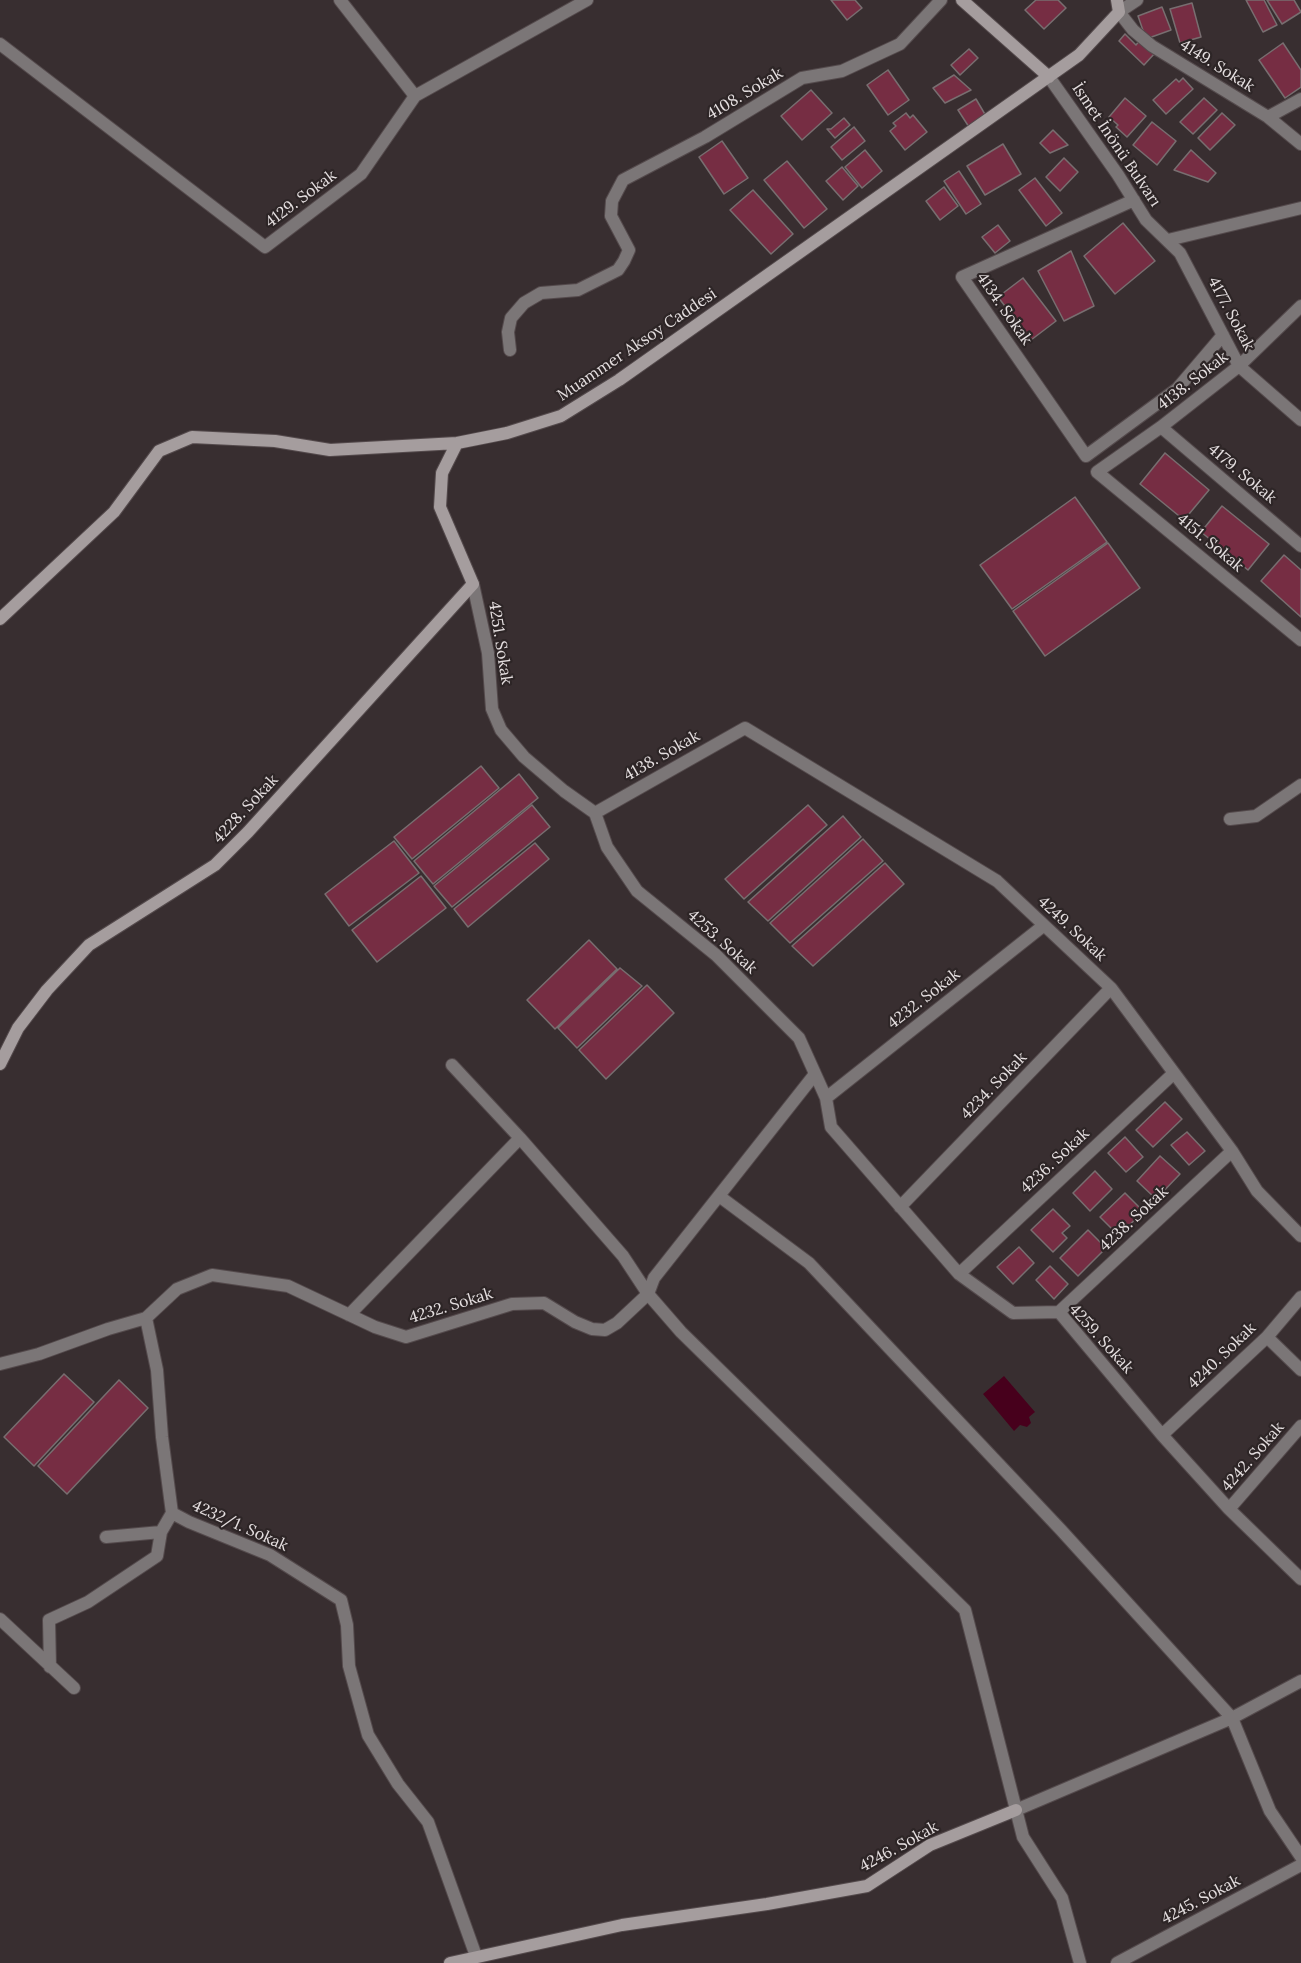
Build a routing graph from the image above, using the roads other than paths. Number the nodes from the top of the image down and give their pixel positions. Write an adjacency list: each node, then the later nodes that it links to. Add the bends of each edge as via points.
1 (340, 0): 9 (street)
2 (587, 0): 9 (street, 4129. Sokak)
3 (941, 0): 18 (street, 4108. Sokak, via 900,44 842,71 802,78 705,137 623,180 612,201 611,216 628,250 624,261 618,270 578,290 541,293 524,303 511,318)
4 (962, 0): 8 (street, İsmet İnönü Bulvarı)
5 (1137, 0): 6 (street)
6 (1118, 6): 8 (street, Muammer Aksoy Caddesi, via 1079,55); 11 (street, 4149. Sokak, via 1133,30 1152,46)
7 (0, 44): 9 (street, 4129. Sokak, via 265,247 361,174)
8 (1049, 77): 13 (street, İsmet İnönü Bulvarı); 22 (street, Muammer Aksoy Caddesi, via 629,373 561,416)
9 (415, 96)
10 (1301, 99): 11 (street)
11 (1268, 117): 12 (street, 4149. Sokak)
12 (1301, 144)
13 (1134, 200): 15 (street, İsmet İnönü Bulvarı, via 1146,220); 17 (street, 4134. Sokak, via 962,278 1086,456 1177,389)
14 (1301, 208): 15 (street)
15 (1168, 240): 17 (street, 4177. Sokak, via 1180,253)
16 (1301, 306): 19 (street, 4138. Sokak)
17 (1223, 335): 19 (street, 4177. Sokak)
18 (510, 350)
19 (1239, 366): 20 (street, 4177. Sokak); 21 (street, 4138. Sokak)
20 (1301, 420)
21 (1161, 427): 23 (street, 4138. Sokak); 24 (street, 4179. Sokak)
22 (457, 443): 25 (street, 4251. Sokak, via 442,473 440,507); 26 (street, Muammer Aksoy Caddesi, via 330,450 274,441 192,437 159,452 114,512)
23 (1097, 472): 27 (street, 4151. Sokak)
24 (1301, 546)
25 (473, 584): 30 (street, 4251. Sokak, via 488,653 492,709 501,730 524,757); 34 (street, 4228. Sokak, via 215,865 89,945 18,1028)
26 (0, 619)
27 (1301, 640)
28 (745, 728): 30 (street, 4138. Sokak); 32 (street, 4249. Sokak, via 998,881)
29 (1301, 784): 31 (street, via 1256,816)
30 (595, 813): 37 (street, 4253. Sokak, via 607,847 637,891 716,956 799,1038)
31 (1230, 819)
32 (1043, 926): 33 (street, 4249. Sokak); 38 (street, 4232. Sokak)
33 (1111, 988): 36 (street, 4249. Sokak); 42 (street, 4234. Sokak)
34 (0, 1064)
35 (452, 1065): 39 (street)
36 (1174, 1073): 40 (street, 4249. Sokak); 44 (street, 4236. Sokak)
37 (815, 1074): 38 (street, 4253. Sokak); 41 (street, 4232. Sokak)
38 (826, 1098): 42 (street, 4259. Sokak, via 831,1127)
39 (520, 1138): 45 (street, via 623,1256); 48 (street)
40 (1232, 1151): 43 (street, 4249. Sokak, via 1257,1191); 47 (street, 4238. Sokak)
41 (719, 1196): 45 (street, 4232. Sokak, via 654,1278); 64 (street, via 809,1263)
42 (900, 1207): 44 (street, 4259. Sokak)
43 (1301, 1236)
44 (959, 1274): 47 (street, 4259. Sokak, via 1013,1313)
45 (648, 1294): 48 (street, 4232. Sokak, via 605,1330 575,1322 544,1303 512,1304 406,1337); 65 (street, via 681,1332 965,1610)
46 (1301, 1297): 50 (street, 4240. Sokak)
47 (1059, 1312): 54 (street, 4259. Sokak)
48 (349, 1315): 49 (street, 4232. Sokak, via 288,1286 212,1275 177,1289)
49 (146, 1318): 51 (street, 4232. Sokak); 56 (street, 4232/1. Sokak, via 157,1370)
50 (1267, 1337): 52 (street); 54 (street, 4240. Sokak)
51 (0, 1364)
52 (1301, 1370)
53 (1301, 1426): 55 (street, 4242. Sokak)
54 (1162, 1435): 55 (street, 4259. Sokak)
55 (1229, 1509): 59 (street, 4259. Sokak)
56 (172, 1513): 57 (street); 68 (street, 4232/1. Sokak, via 270,1555 341,1600 347,1625 348,1666 368,1735 398,1784 428,1822)
57 (161, 1532): 58 (street); 61 (street, via 157,1556 88,1602 49,1620)
58 (106, 1537)
59 (1300, 1575)
60 (0, 1619): 61 (street)
61 (50, 1667): 63 (street)
62 (1301, 1681): 64 (street, 4246. Sokak)
63 (74, 1688)
64 (1232, 1718): 65 (street, 4246. Sokak); 66 (street, via 1270,1811)
65 (1016, 1810): 68 (street, 4246. Sokak, via 930,1845 867,1886 622,1925); 70 (street, via 1023,1837 1062,1898)
66 (1301, 1857)
67 (1301, 1865): 71 (street, 4245. Sokak)
68 (476, 1960): 69 (street, 4246. Sokak)
69 (450, 1963)
70 (1080, 1963)
71 (1117, 1963)

